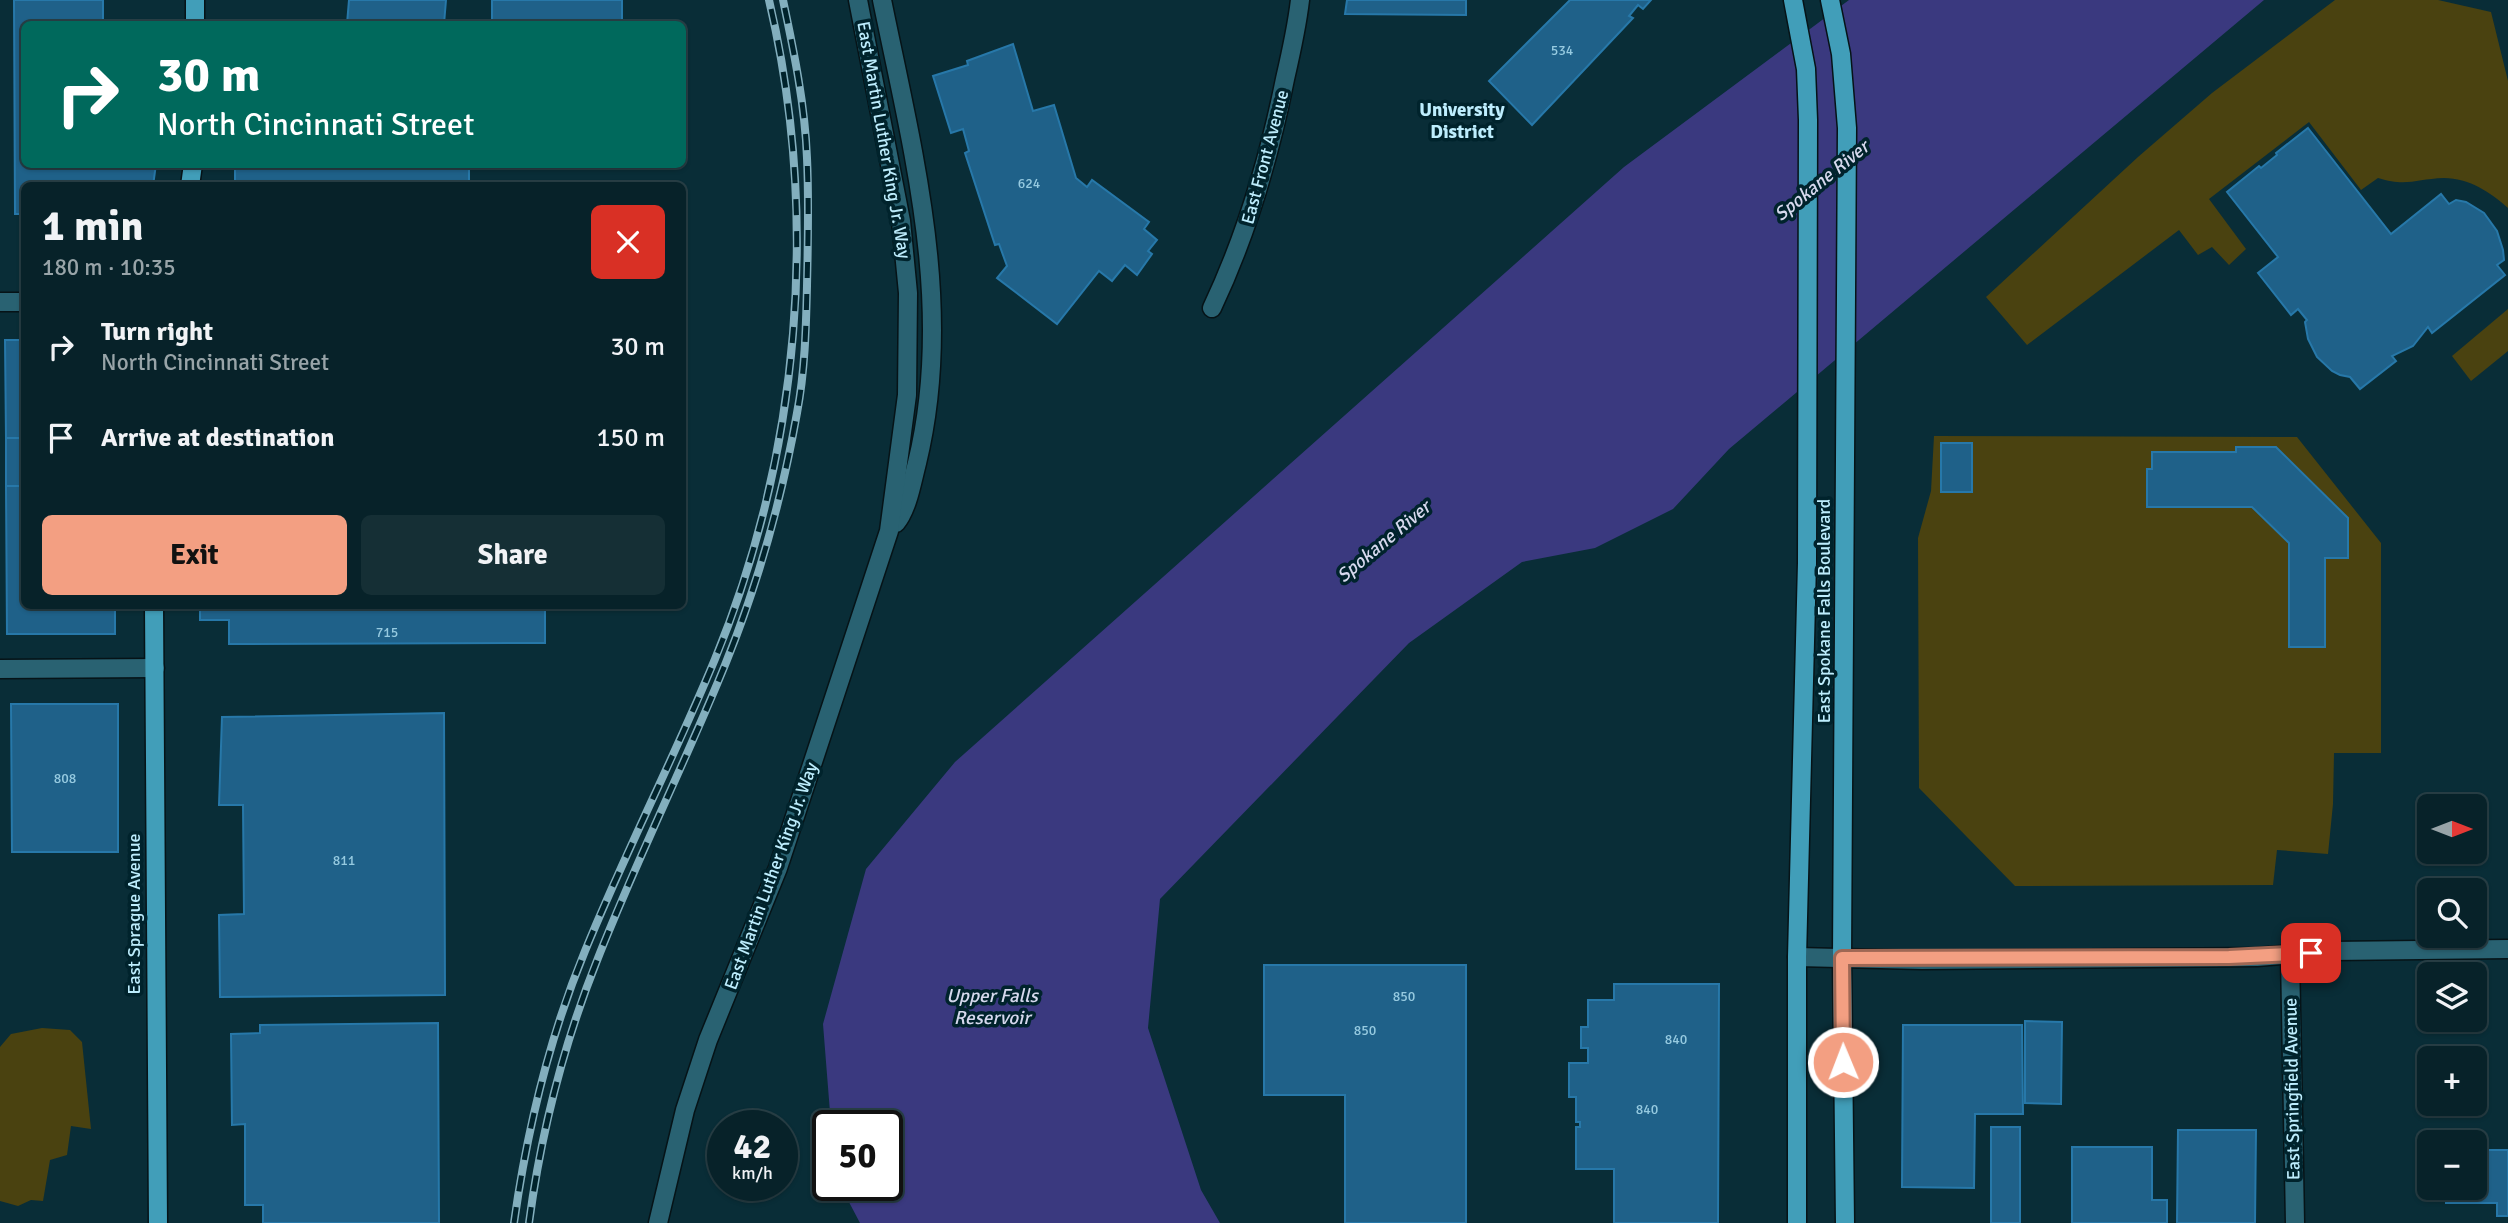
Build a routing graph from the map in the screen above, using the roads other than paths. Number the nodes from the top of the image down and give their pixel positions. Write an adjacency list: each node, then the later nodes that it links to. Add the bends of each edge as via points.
1 (195, 0): 7 (main road)
2 (858, 0): 11 (street, East Martin Luther King Jr. Way, via 901,221 908,293 907,394)
3 (882, 0): 11 (street, East Martin Luther King Jr. Way, via 923,206 933,303 924,435 900,517)
4 (1300, 0): 10 (street, East Front Avenue, via 1261,181 1245,234)
5 (1793, 0): 17 (main road, East Spokane Falls Boulevard, via 1806,69 1808,120 1807,483)
6 (1830, 0): 18 (main road, East Spokane Falls Boulevard, via 1841,54 1847,128)
7 (195, 21)
8 (0, 302): 9 (street)
9 (21, 302)
10 (1212, 308)
11 (889, 531): 20 (street, East Martin Luther King Jr. Way, via 778,868 708,1040 685,1110)
12 (154, 609): 13 (main road, East Sprague Avenue)
13 (155, 668): 14 (street); 19 (main road, East Sprague Avenue)
14 (0, 669)
15 (2508, 949): 16 (street)
16 (2290, 955): 18 (street); 23 (street, East Springfield Avenue)
17 (1797, 957): 18 (street); 21 (main road, East Spokane Falls Boulevard)
18 (1842, 958): 22 (main road, East Spokane Falls Boulevard)
19 (158, 1223)
20 (658, 1223)
21 (1797, 1223)
22 (1845, 1223)
23 (2295, 1223)

